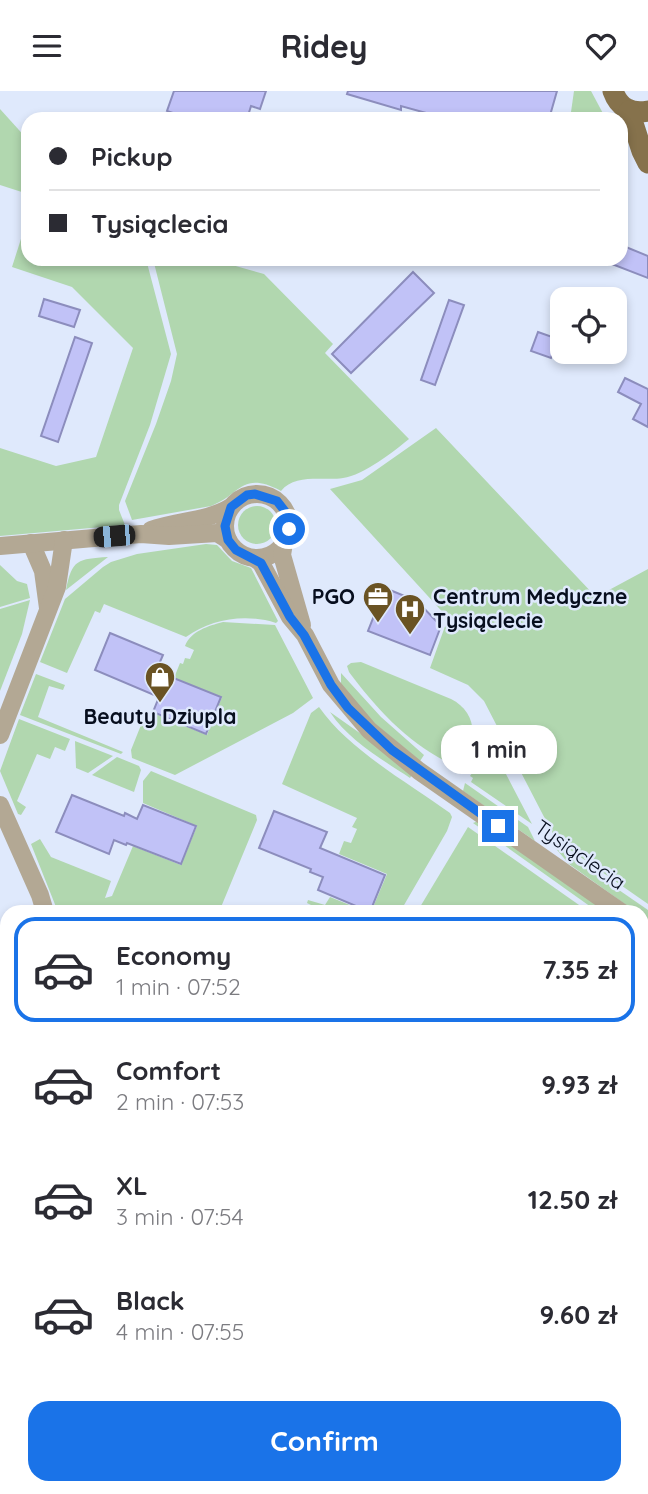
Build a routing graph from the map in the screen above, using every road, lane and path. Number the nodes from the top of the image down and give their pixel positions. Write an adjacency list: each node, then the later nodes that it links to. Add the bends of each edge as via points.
1 (613, 91): 2 (main road, via 616,99)
2 (639, 111): 3 (main road, via 642,151)
3 (648, 163)
4 (231, 507): 5 (street, via 220,514); 7 (street, via 225,526); 9 (street, via 247,495 277,501 289,522)
5 (141, 534): 6 (street); 7 (street, via 217,533)
6 (64, 540): 8 (street); 12 (street, via 57,587)
7 (228, 540): 11 (street, via 236,550)
8 (31, 543): 10 (street); 12 (street, via 43,571)
9 (284, 543): 11 (street, via 273,554); 13 (street, Tysiąclecia, via 282,555)
10 (0, 546)
11 (254, 558): 13 (street, Tysiąclecia)
12 (48, 608): 14 (street)
13 (304, 635): 17 (street, Tysiąclecia, via 338,695 384,743)
14 (0, 735)
15 (0, 805): 16 (street)
16 (42, 905)
17 (611, 905)

